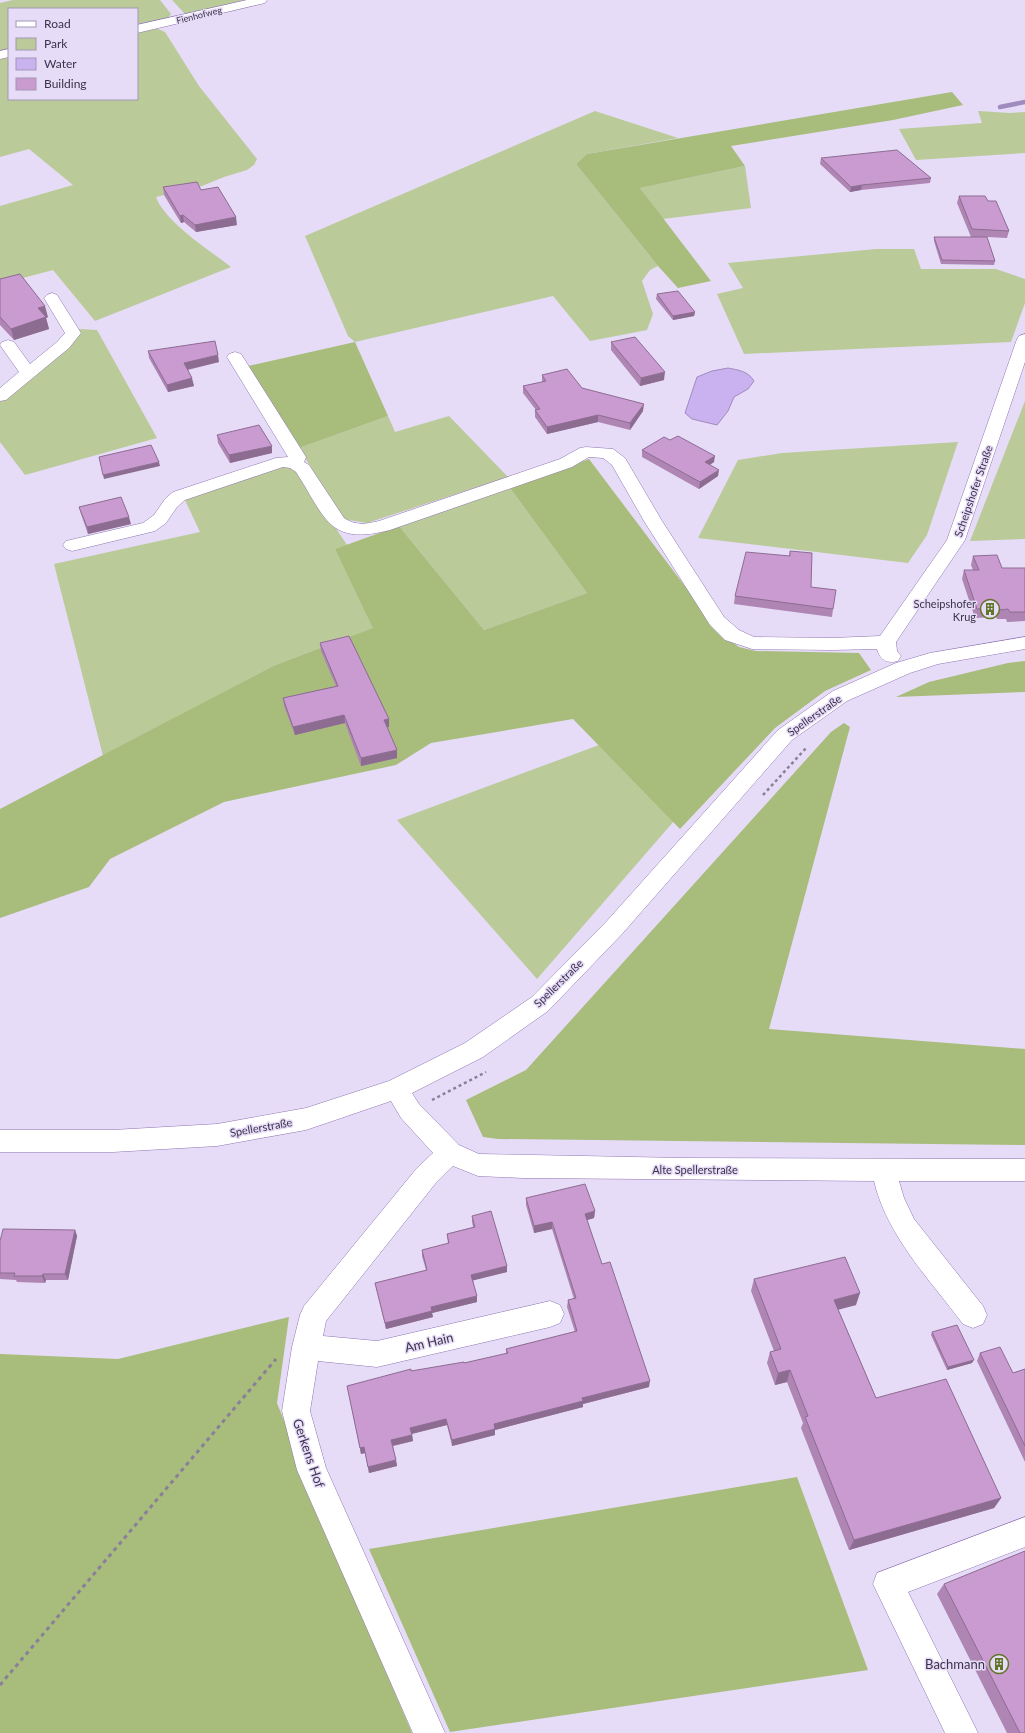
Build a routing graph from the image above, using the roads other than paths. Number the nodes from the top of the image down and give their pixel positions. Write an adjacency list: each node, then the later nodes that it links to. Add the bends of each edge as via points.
1 (261, 0): 2 (street, Fienhofweg)
2 (138, 29)
3 (52, 298): 7 (street, via 73,332 63,345)
4 (1025, 340): 11 (street, Scheipshofer Straße, via 956,540)
5 (8, 345): 7 (street)
6 (235, 357): 9 (street, via 297,457)
7 (28, 373): 8 (street)
8 (0, 396)
9 (295, 463): 10 (street, via 282,462 179,496 170,503 160,519 149,527); 11 (street, via 304,469 337,522 345,529 363,530 384,526 566,463 586,452 607,453 619,462 653,521 717,621 732,634 752,643)
10 (72, 544)
11 (886, 642): 13 (street, via 888,653)
12 (1025, 643): 13 (street, Spellerstraße, via 937,658)
13 (903, 668): 14 (street, Spellerstraße, via 840,696 785,735 614,928 540,1004 474,1050)
14 (397, 1089): 15 (street, Spellerstraße, via 306,1119 218,1135 113,1141); 16 (street, Alte Spellerstraße, via 410,1111)
15 (0, 1141)
16 (450, 1153): 17 (street, Alte Spellerstraße, via 478,1165 523,1167); 21 (street, Gerkens Hof, via 426,1176 314,1315)
17 (884, 1170): 18 (street, Alte Spellerstraße); 20 (street, via 891,1199 905,1227)
18 (1025, 1170)
19 (550, 1314): 21 (street, Am Hain, via 377,1354)
20 (973, 1315)
21 (306, 1347): 23 (street, Gerkens Hof, via 296,1411 312,1470)
22 (1025, 1532): 24 (street, via 888,1584)
23 (429, 1733)
24 (962, 1733)

